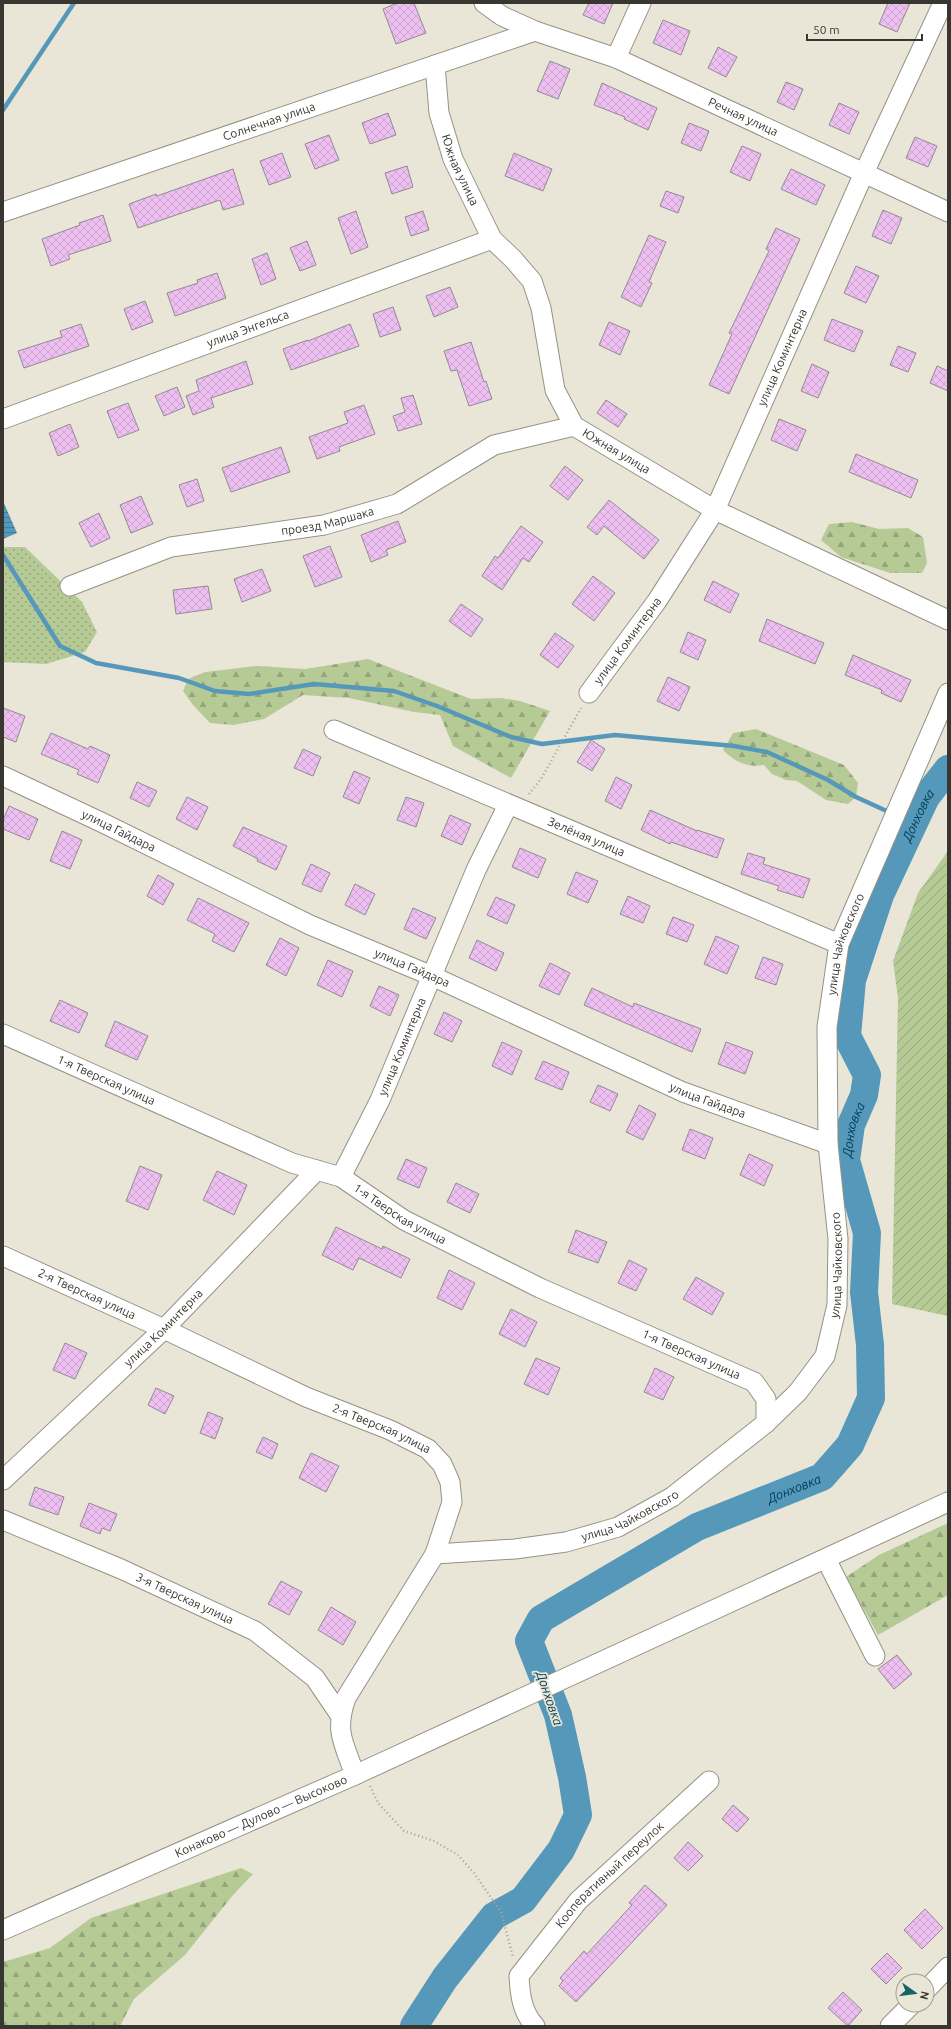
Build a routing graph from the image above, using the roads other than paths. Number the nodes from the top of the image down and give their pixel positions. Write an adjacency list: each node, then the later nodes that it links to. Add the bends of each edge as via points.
1 (484, 3): 4 (street, via 502,16)
2 (641, 3): 5 (street)
3 (943, 3): 7 (street, улица Коминтерна)
4 (535, 31): 5 (street, Речная улица); 6 (street, Солнечная улица)
5 (616, 58): 7 (street, Речная улица)
6 (435, 65): 8 (street, Солнечная улица); 10 (street, Южная улица, via 439,113 453,159)
7 (864, 173): 9 (street, Речная улица); 13 (street, улица Коминтерна)
8 (3, 212)
9 (948, 212)
10 (492, 239): 11 (street, улица Энгельса); 12 (street, Южная улица, via 532,281 541,308 556,390)
11 (3, 419)
12 (574, 426): 13 (street, Южная улица); 14 (street, проезд Маршака, via 494,445 397,504 324,525 171,547)
13 (714, 510): 15 (street, Южная улица); 16 (street, улица Коминтерна, via 657,601)
14 (70, 586)
15 (948, 620)
16 (589, 693)
17 (948, 693): 21 (street, улица Чайковского)
18 (334, 730): 20 (street, Зелёная улица)
19 (3, 776): 22 (street, улица Гайдара, via 310,926)
20 (513, 807): 21 (street, Зелёная улица); 22 (street, улица Коминтерна, via 476,870)
21 (839, 944): 24 (street, улица Чайковского, via 827,1027)
22 (432, 976): 24 (street, улица Гайдара, via 684,1092); 26 (street, улица Коминтерна, via 380,1100)
23 (3, 1034): 25 (street, 1-я Тверская улица, via 292,1163)
24 (828, 1144): 29 (street, улица Чайковского, via 838,1239 837,1305 825,1356 798,1392)
25 (317, 1170): 26 (street, 1-я Тверская улица); 28 (street, улица Коминтерна)
26 (341, 1177): 29 (street, 1-я Тверская улица, via 404,1220 526,1282 754,1382 766,1399)
27 (3, 1256): 28 (street, 2-я Тверская улица)
28 (164, 1329): 30 (street, улица Коминтерна); 33 (street, 2-я Тверская улица, via 306,1396 390,1430 428,1449 445,1470 450,1482 452,1502)
29 (766, 1423): 33 (street, улица Чайковского, via 672,1497 618,1527 566,1542 515,1549)
30 (3, 1480)
31 (948, 1502): 34 (street, Конаково — Дулово — Высоково)
32 (3, 1520): 36 (street, 3-я Тверская улица, via 121,1569 255,1631 315,1678)
33 (435, 1554): 36 (street, 2-я Тверская улица, via 346,1698)
34 (826, 1559): 35 (street); 37 (street, Конаково — Дулово — Высоково)
35 (875, 1656)
36 (340, 1715): 37 (street, 2-я Тверская улица, via 340,1732)
37 (359, 1773): 39 (street, Конаково — Дулово — Высоково)
38 (709, 1781): 43 (street, Кооперативный переулок, via 578,1901 519,1976 521,2001 528,2019)
39 (3, 1930)
40 (948, 1967): 41 (street)
41 (935, 1980)
42 (903, 2013): 44 (street)
43 (535, 2026)
44 (890, 2026)

